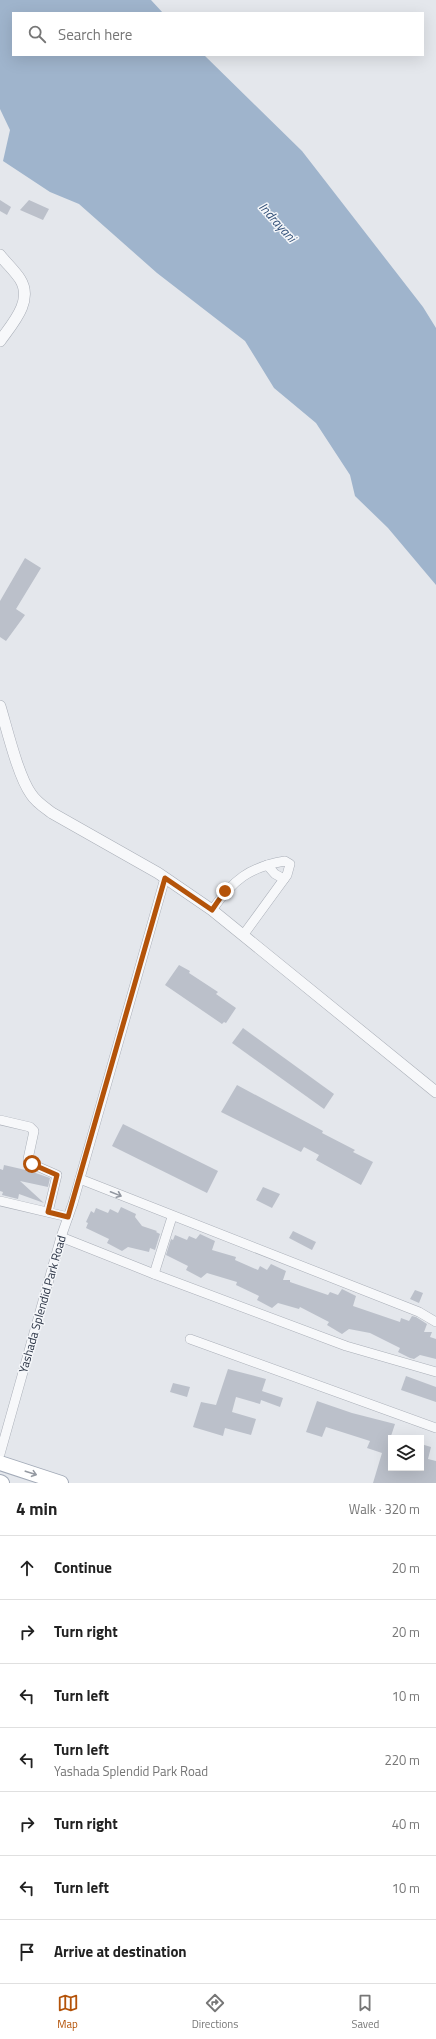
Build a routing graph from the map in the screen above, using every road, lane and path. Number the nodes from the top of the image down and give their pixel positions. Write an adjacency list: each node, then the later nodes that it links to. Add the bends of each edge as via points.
1 (0, 255): 2 (street, via 21,280 24,293 21,310)
2 (0, 341)
3 (0, 706): 5 (street, via 24,781 40,804)
4 (267, 865): 6 (street); 6 (street, via 285,861 290,864 290,870); 7 (street, via 250,871 236,881 225,891)
5 (165, 878): 7 (street); 11 (street, Yashada Splendid Park Road)
6 (284, 879): 8 (street)
7 (212, 910): 8 (street)
8 (244, 934): 9 (street)
9 (436, 1092)
10 (0, 1120): 13 (street, via 30,1127 34,1131 28,1159 32,1164 57,1175)
11 (80, 1179): 14 (street, Yashada Splendid Park Road); 15 (street, one-way to 15)
12 (0, 1201): 13 (street)
13 (48, 1212): 14 (street)
14 (68, 1217): 16 (street, Yashada Splendid Park Road)
15 (172, 1217): 17 (street); 18 (street)
16 (61, 1237): 17 (street); 24 (street, Yashada Splendid Park Road)
17 (154, 1274): 22 (street, via 346,1346)
18 (419, 1312): 19 (street); 20 (street)
19 (436, 1315)
20 (436, 1322)
21 (190, 1339): 23 (street)
22 (436, 1372)
23 (436, 1428)
24 (0, 1454)
25 (0, 1463): 26 (main road, one-way to 26)
26 (61, 1483)

